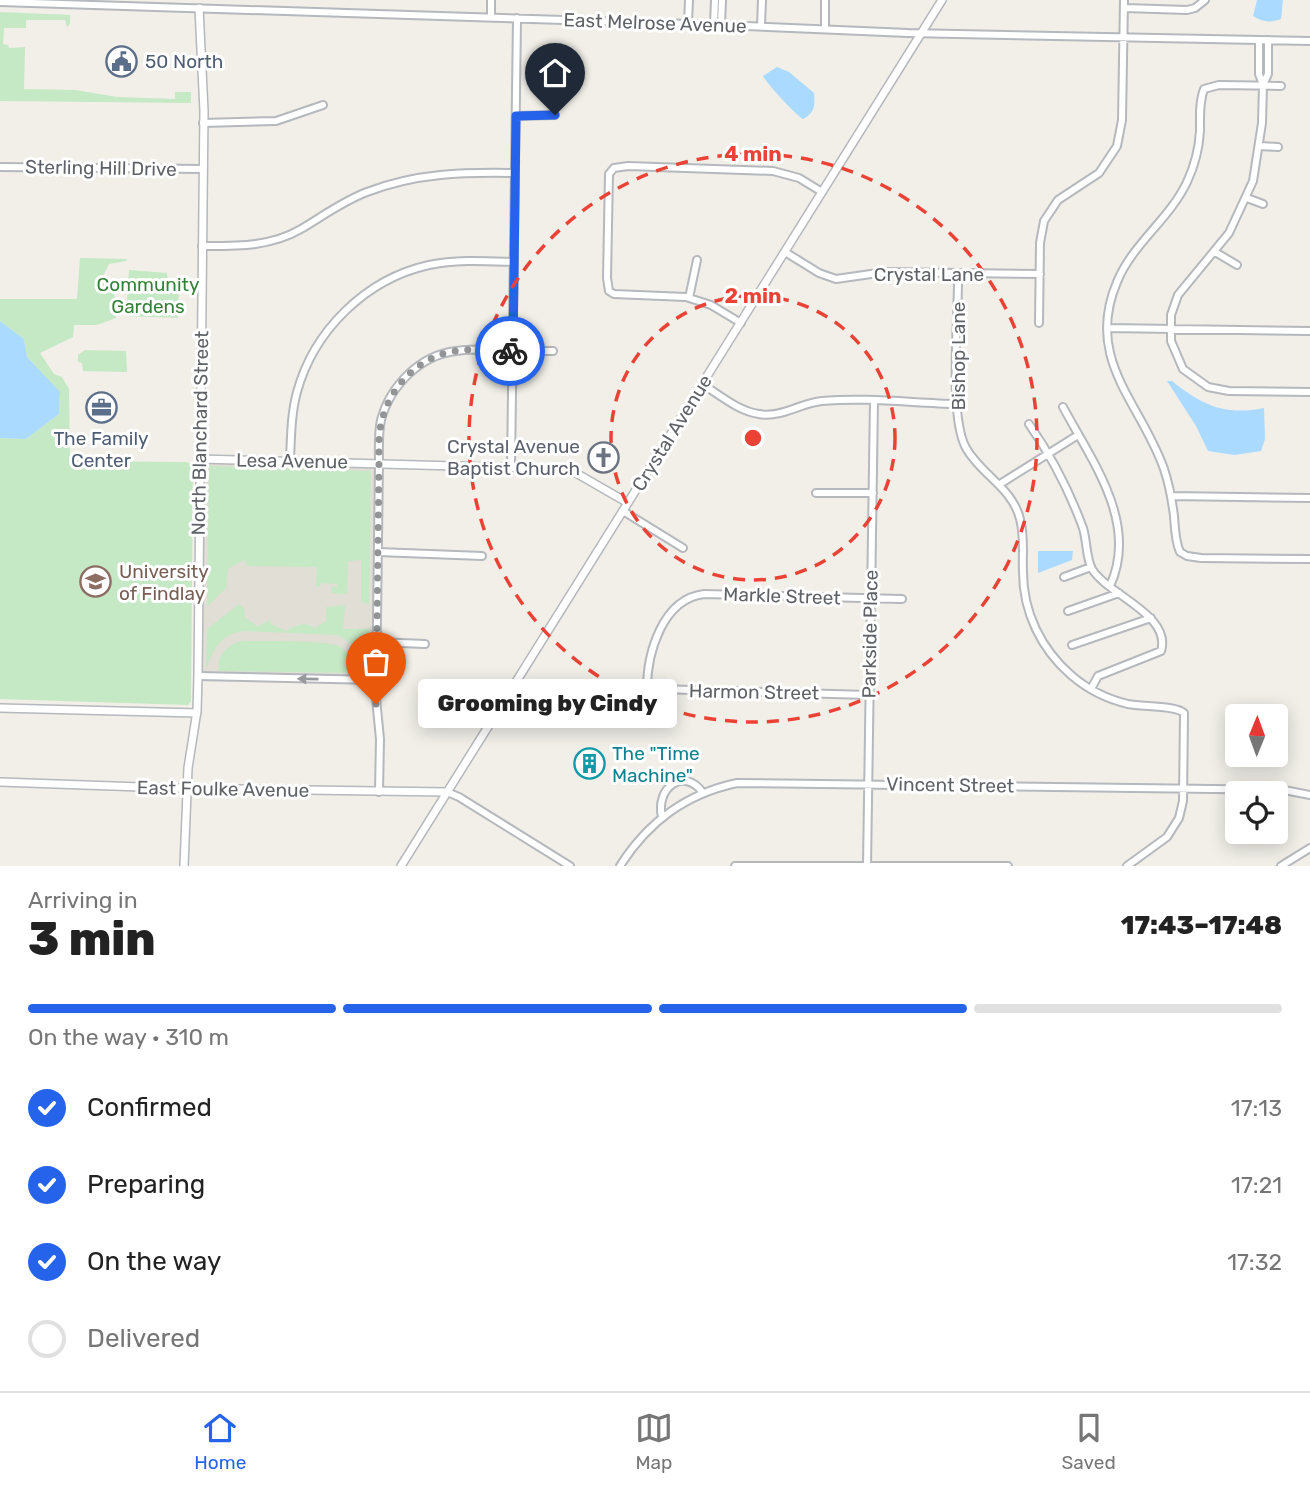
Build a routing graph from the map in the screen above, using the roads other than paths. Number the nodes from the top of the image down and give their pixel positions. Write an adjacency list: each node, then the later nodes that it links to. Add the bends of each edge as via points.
1 (491, 0): 13 (street)
2 (689, 0): 15 (street)
3 (715, 0): 16 (street)
4 (722, 0): 16 (street)
5 (762, 0): 17 (street)
6 (825, 0): 18 (street)
7 (942, 0): 19 (street, Crystal Avenue)
8 (1205, 0): 12 (street, via 1187,10)
9 (0, 2): 10 (street, East Melrose Avenue)
10 (76, 2): 11 (street, East Melrose Avenue)
11 (199, 4): 13 (street, East Melrose Avenue); 29 (street, North Blanchard Street)
12 (1124, 4): 20 (street)
13 (491, 17): 14 (street, East Melrose Avenue)
14 (517, 18): 15 (street, East Melrose Avenue); 28 (street)
15 (688, 23): 16 (street, East Melrose Avenue)
16 (718, 24): 17 (street, East Melrose Avenue)
17 (761, 26): 18 (street, East Melrose Avenue)
18 (825, 29): 19 (street, East Melrose Avenue)
19 (921, 33): 20 (street, East Melrose Avenue); 35 (street, Crystal Avenue)
20 (1124, 37): 21 (street, East Melrose Avenue); 45 (street, via 1117,146 1099,173 1061,197 1047,213 1041,230)
21 (1259, 40): 22 (street, East Melrose Avenue); 24 (street)
22 (1268, 40): 23 (street, East Melrose Avenue); 24 (street, via 1268,74)
23 (1310, 41)
24 (1263, 85): 25 (street); 30 (street); 49 (street, via 1204,89 1192,170 1169,212 1124,267 1112,296)
25 (1282, 86)
26 (323, 105): 29 (street, via 276,121)
27 (555, 115): 28 (street)
28 (516, 116): 34 (street)
29 (203, 123): 33 (street, North Blanchard Street)
30 (1261, 146): 31 (street); 36 (street)
31 (1278, 147)
32 (0, 167): 33 (street, Sterling Hill Drive)
33 (203, 169): 38 (street, North Blanchard Street)
34 (515, 173): 38 (street, via 441,174 401,181 355,197 272,241); 42 (street)
35 (822, 192): 39 (street, Crystal Avenue); 46 (street, via 799,178 773,171 614,168 607,187 609,291)
36 (1247, 198): 37 (street); 40 (street)
37 (1263, 204)
38 (202, 246): 62 (street, North Blanchard Street)
39 (785, 252): 44 (street, Crystal Lane, via 836,279 885,272); 47 (street, Crystal Avenue)
40 (1215, 252): 43 (street); 50 (street, via 1178,295)
41 (696, 260): 46 (street)
42 (514, 262): 52 (street); 63 (street, via 449,262 414,269 379,285 349,307 318,343 302,375 293,410)
43 (1237, 265)
44 (958, 274): 45 (street, Crystal Lane); 57 (street, Bishop Lane)
45 (1040, 274): 48 (street)
46 (689, 298): 47 (street)
47 (741, 323): 54 (street, Crystal Avenue)
48 (1039, 323)
49 (1108, 328): 50 (street); 69 (street, via 1112,366 1156,448)
50 (1170, 328): 51 (street); 55 (street, via 1172,348 1183,369 1208,387)
51 (1310, 331)
52 (513, 351): 53 (street); 64 (street, via 448,352 412,371 395,390 384,413); 65 (street)
53 (553, 351)
54 (702, 384): 56 (street, via 741,408 766,415 812,402); 71 (street, Crystal Avenue)
55 (1310, 392)
56 (874, 401): 57 (street); 68 (street, Parkside Place)
57 (957, 404): 66 (street, Bishop Lane, via 962,437 976,462)
58 (1063, 407): 60 (street)
59 (1029, 424): 61 (street)
60 (1078, 435): 61 (street); 79 (street, via 1100,472 1117,519 1118,561)
61 (1049, 453): 66 (street); 77 (street, via 1083,529)
62 (199, 459): 63 (street, Lesa Avenue); 88 (street, North Blanchard Street)
63 (290, 461): 64 (street, Lesa Avenue)
64 (379, 463): 65 (street, Lesa Avenue); 74 (street)
65 (511, 467): 71 (street, Lesa Avenue, via 573,470)
66 (1000, 484): 91 (street, via 1021,521 1023,586 1035,628 1056,660)
67 (816, 493): 68 (street)
68 (873, 493): 81 (street, Parkside Place)
69 (1171, 496): 70 (street); 76 (street, via 1177,545 1183,555)
70 (1310, 498)
71 (628, 503): 72 (street, Crystal Avenue)
72 (623, 511): 73 (street); 90 (street, Crystal Avenue)
73 (683, 548)
74 (378, 552): 75 (street); 85 (street)
75 (482, 556)
76 (1310, 559)
77 (1091, 567): 78 (street); 79 (street)
78 (1064, 577)
79 (1110, 586): 80 (street)
80 (1119, 593): 83 (street); 84 (street)
81 (870, 598): 82 (street, Markle Street); 92 (street, Markle Street, via 694,596 680,604 662,628 650,656); 93 (street, Parkside Place)
82 (902, 599)
83 (1068, 611)
84 (1150, 618): 87 (street); 91 (street, via 1161,634 1161,651 1098,676)
85 (376, 642): 86 (street); 89 (street)
86 (425, 644)
87 (1072, 645)
88 (198, 676): 89 (street, one-way to 88); 95 (street, North Blanchard Street)
89 (376, 680): 100 (street)
90 (514, 685): 92 (street, Harmon Street); 101 (street, Crystal Avenue)
91 (1091, 689): 99 (street, via 1130,705 1181,710)
92 (647, 690): 93 (street, Harmon Street)
93 (868, 695): 97 (street, Parkside Place)
94 (0, 708): 95 (street)
95 (197, 713): 98 (street, North Blanchard Street)
96 (0, 782): 98 (street, East Foulke Avenue)
97 (868, 784): 99 (street, Vincent Street); 102 (street, Vincent Street, via 755,782); 111 (street, Parkside Place)
98 (186, 788): 100 (street, East Foulke Avenue); 106 (street, North Blanchard Street)
99 (1184, 789): 103 (street, Vincent Street, via 1284,790); 113 (street, via 1174,828)
100 (379, 792): 101 (street, East Foulke Avenue)
101 (447, 792): 107 (street, Crystal Avenue); 108 (street)
102 (703, 793): 104 (street, Vincent Street); 104 (street, via 691,782 673,784 661,799)
103 (1310, 795)
104 (662, 817): 109 (street, Vincent Street)
105 (1310, 848): 114 (street)
106 (184, 866)
107 (401, 866)
108 (570, 866)
109 (620, 866)
110 (735, 866): 111 (street)
111 (867, 866): 112 (street)
112 (1008, 866)
113 (1127, 866)
114 (1281, 866)

